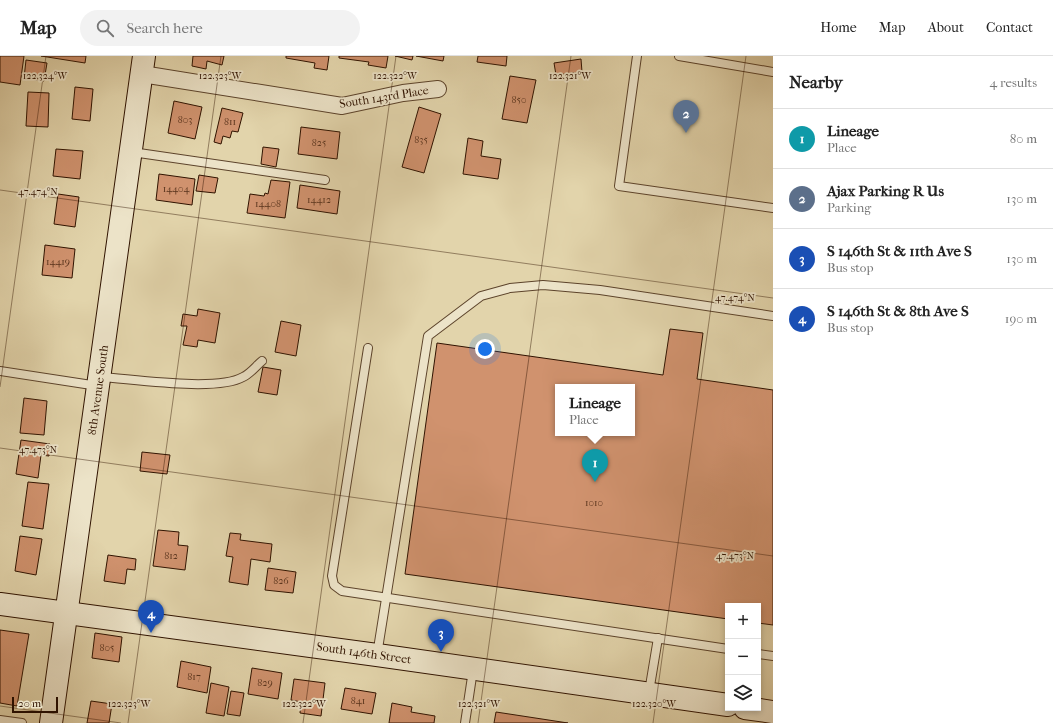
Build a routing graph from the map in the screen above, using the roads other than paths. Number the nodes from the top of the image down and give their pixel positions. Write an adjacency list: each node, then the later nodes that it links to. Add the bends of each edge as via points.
1 (637, 56): 8 (lane, via 619,186)
2 (679, 56): 4 (lane)
3 (143, 65): 5 (street, South 143rd Place, via 342,106 403,93); 6 (street, 8th Avenue South)
4 (773, 72)
5 (438, 89)
6 (131, 152): 7 (lane); 13 (street, 8th Avenue South)
7 (325, 180)
8 (773, 208)
9 (773, 316): 14 (lane, via 600,290 543,285 510,288 481,296 428,336)
10 (368, 348): 14 (lane, via 332,576 334,585 342,591)
11 (262, 361): 13 (lane, via 244,377 227,383)
12 (0, 371): 13 (lane)
13 (99, 381): 16 (street, 8th Avenue South)
14 (386, 598): 17 (lane); 20 (lane)
15 (0, 604): 16 (street, South 146th Street)
16 (67, 612): 20 (street, South 146th Street); 29 (street, 8th Avenue South)
17 (658, 638): 18 (lane); 23 (lane)
18 (725, 649)
19 (761, 654): 21 (lane)
20 (377, 655): 22 (street, South 146th Street)
21 (773, 656)
22 (474, 668): 23 (street, South 146th Street); 30 (lane)
23 (648, 693): 24 (street, South 146th Street)
24 (725, 705)
25 (761, 710): 26 (street)
26 (773, 712)
27 (0, 720): 28 (lane)
28 (22, 723)
29 (51, 723)
30 (465, 723)

